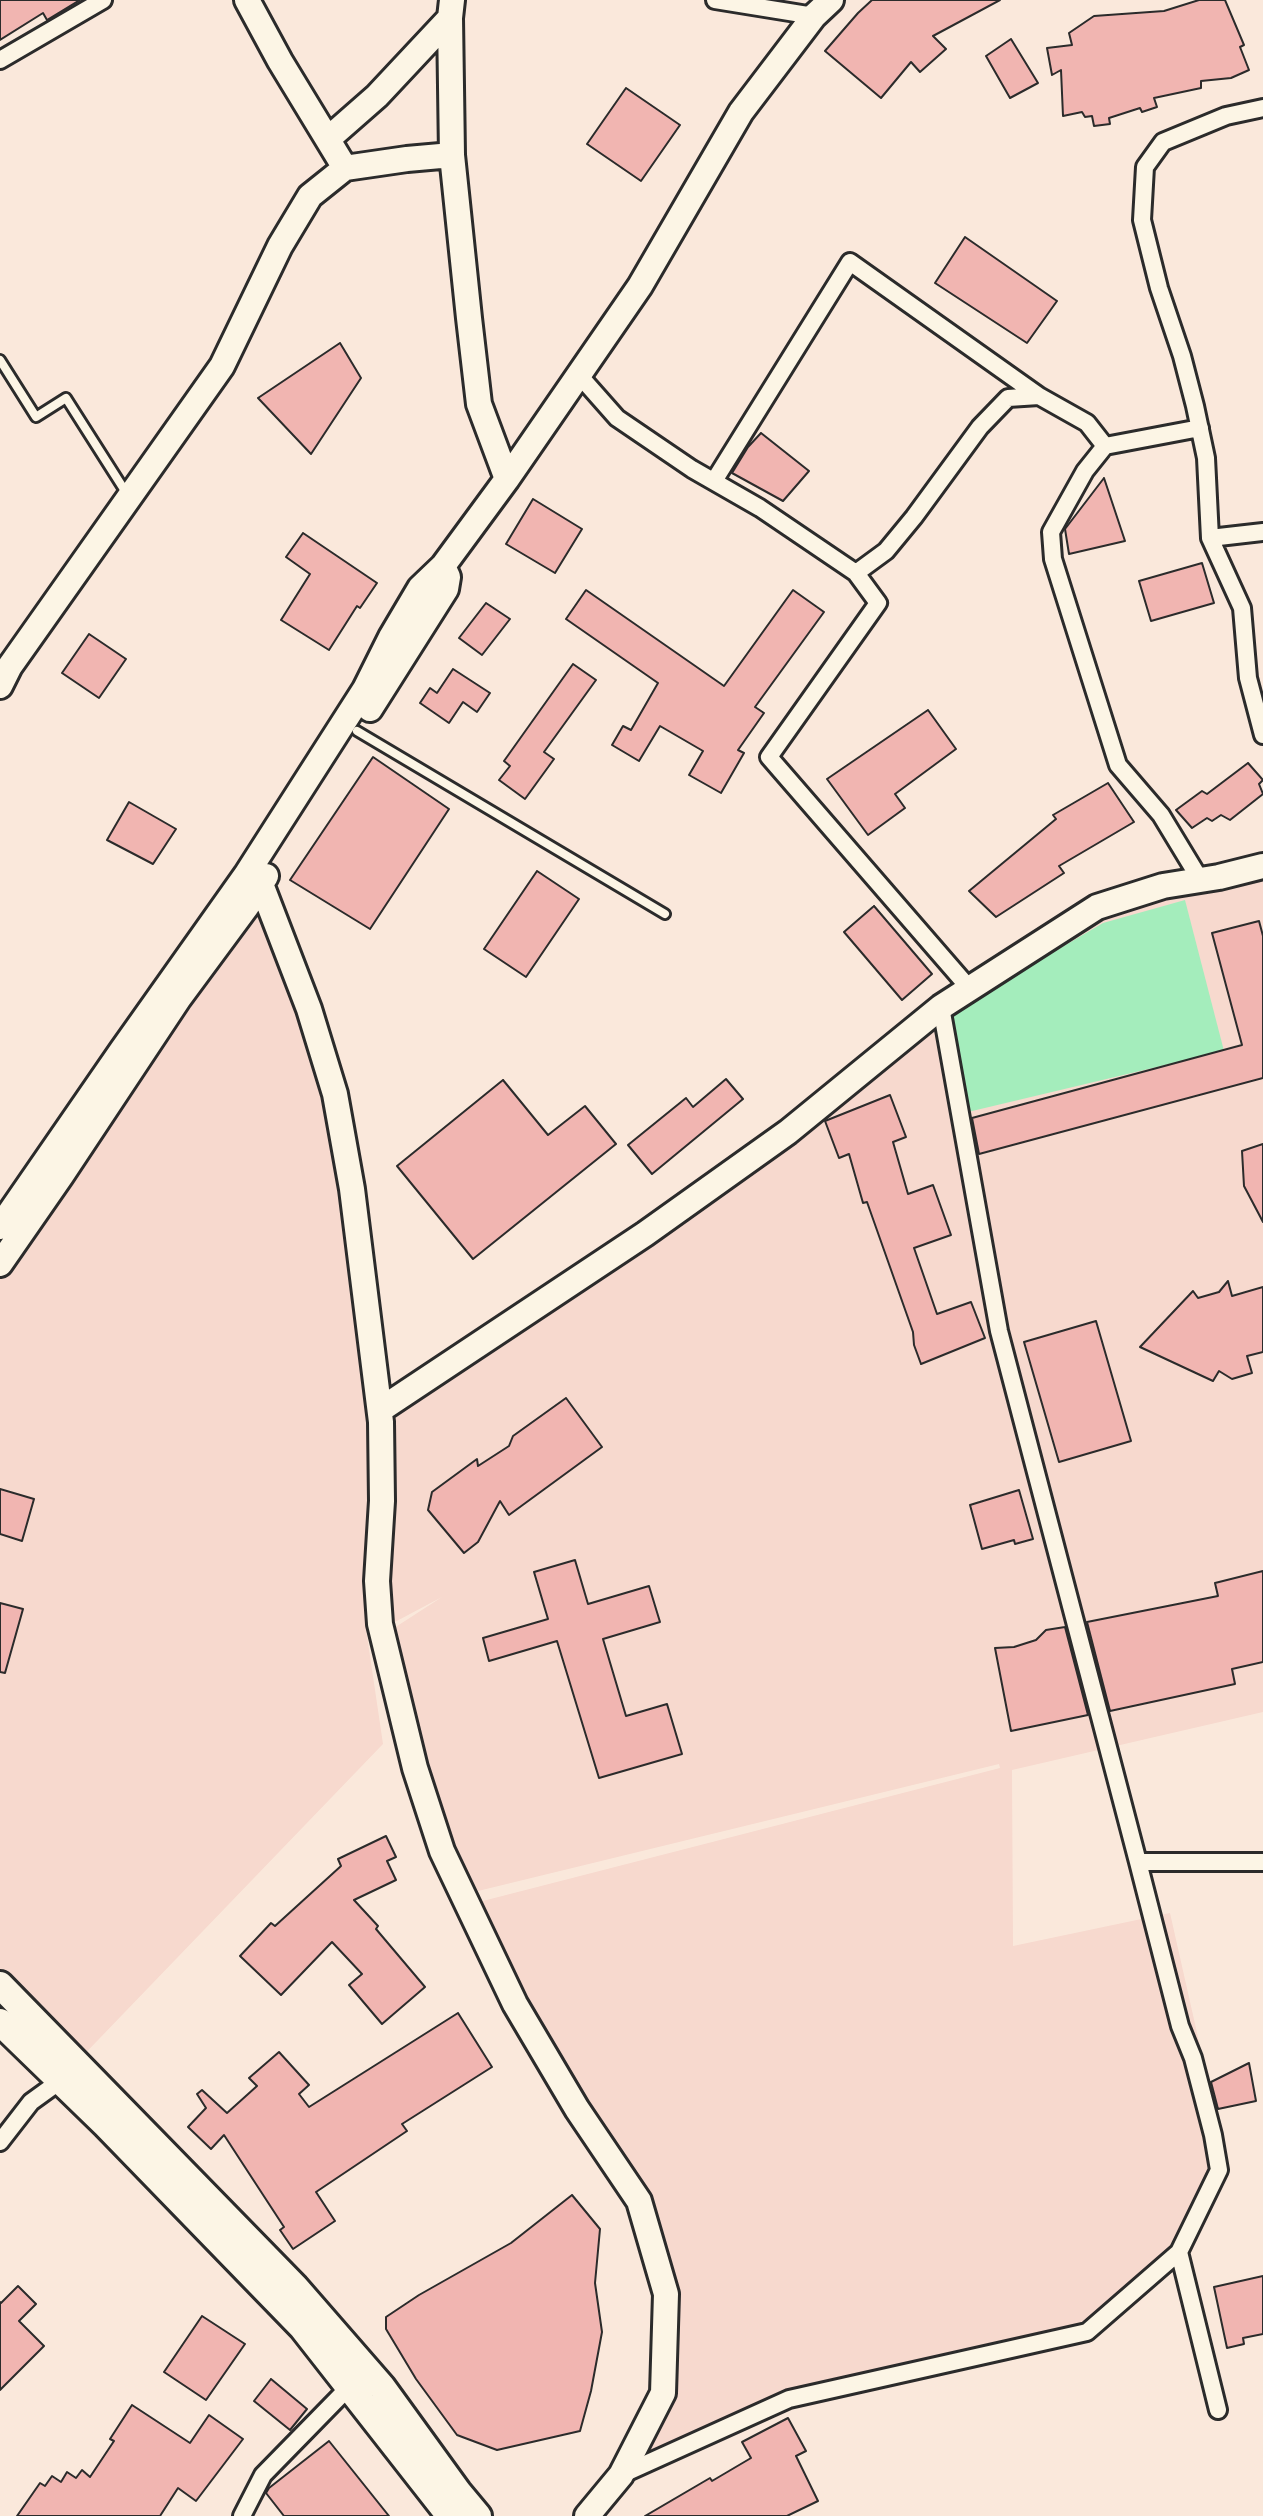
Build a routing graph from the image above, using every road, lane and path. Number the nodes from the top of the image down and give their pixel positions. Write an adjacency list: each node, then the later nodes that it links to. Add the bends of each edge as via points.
1 (103, 0): 6 (street)
2 (247, 0): 8 (street)
3 (715, 0): 4 (street)
4 (822, 8): 12 (street, via 741,112 640,286)
5 (451, 9): 8 (street, via 377,96); 9 (street)
6 (0, 60)
7 (1263, 108): 14 (street, via 1226,116 1163,142 1145,167 1142,220)
8 (328, 139): 10 (street)
9 (452, 155): 10 (street); 16 (street, via 479,404)
10 (345, 168): 18 (street, via 310,196 222,366)
11 (0, 360): 18 (lane, via 36,417 66,398)
12 (579, 375): 16 (street); 17 (street, via 617,418)
13 (1039, 396): 15 (street, via 1087,423); 17 (street, via 850,262); 22 (street, via 1008,398 886,551)
14 (1200, 428): 15 (street); 20 (street)
15 (1105, 446): 28 (street, via 1051,532 1053,559 1118,765 1161,815)
16 (507, 479): 21 (street)
17 (714, 481): 22 (street)
18 (129, 498): 23 (street)
19 (1263, 532): 20 (street)
20 (1210, 538): 25 (street, via 1242,608 1248,678)
21 (443, 566): 24 (street, via 446,589); 27 (street, via 420,588)
22 (856, 573): 30 (street, via 878,603 769,757)
23 (0, 686)
24 (357, 731): 27 (street); 29 (lane)
25 (1263, 735)
26 (1263, 866): 28 (street)
27 (254, 880): 32 (street, via 122,1050); 33 (street); 34 (street, via 309,1009 335,1092)
28 (1201, 881): 30 (street, via 1163,886 1097,907)
29 (665, 914)
30 (970, 989): 31 (street)
31 (941, 1007): 34 (street, via 788,1132); 35 (street, via 999,1331)
32 (0, 1227)
33 (0, 1264)
34 (380, 1410): 44 (street, via 377,1593 415,1768 442,1851 515,2004 639,2201 666,2294 663,2393)
35 (1138, 1862): 36 (street); 41 (street, via 1219,2170)
36 (1263, 1862)
37 (0, 1985): 47 (main road, via 295,2287 382,2387)
38 (0, 2022): 39 (main road)
39 (60, 2081): 40 (street, via 31,2102); 42 (main road, via 302,2327)
40 (0, 2142)
41 (1179, 2252): 43 (street); 44 (street, via 1087,2332 789,2399)
42 (350, 2386): 45 (street, via 263,2475); 46 (main road)
43 (1218, 2410)
44 (621, 2475): 48 (street)
45 (242, 2516)
46 (450, 2516)
47 (478, 2516)
48 (587, 2516)

